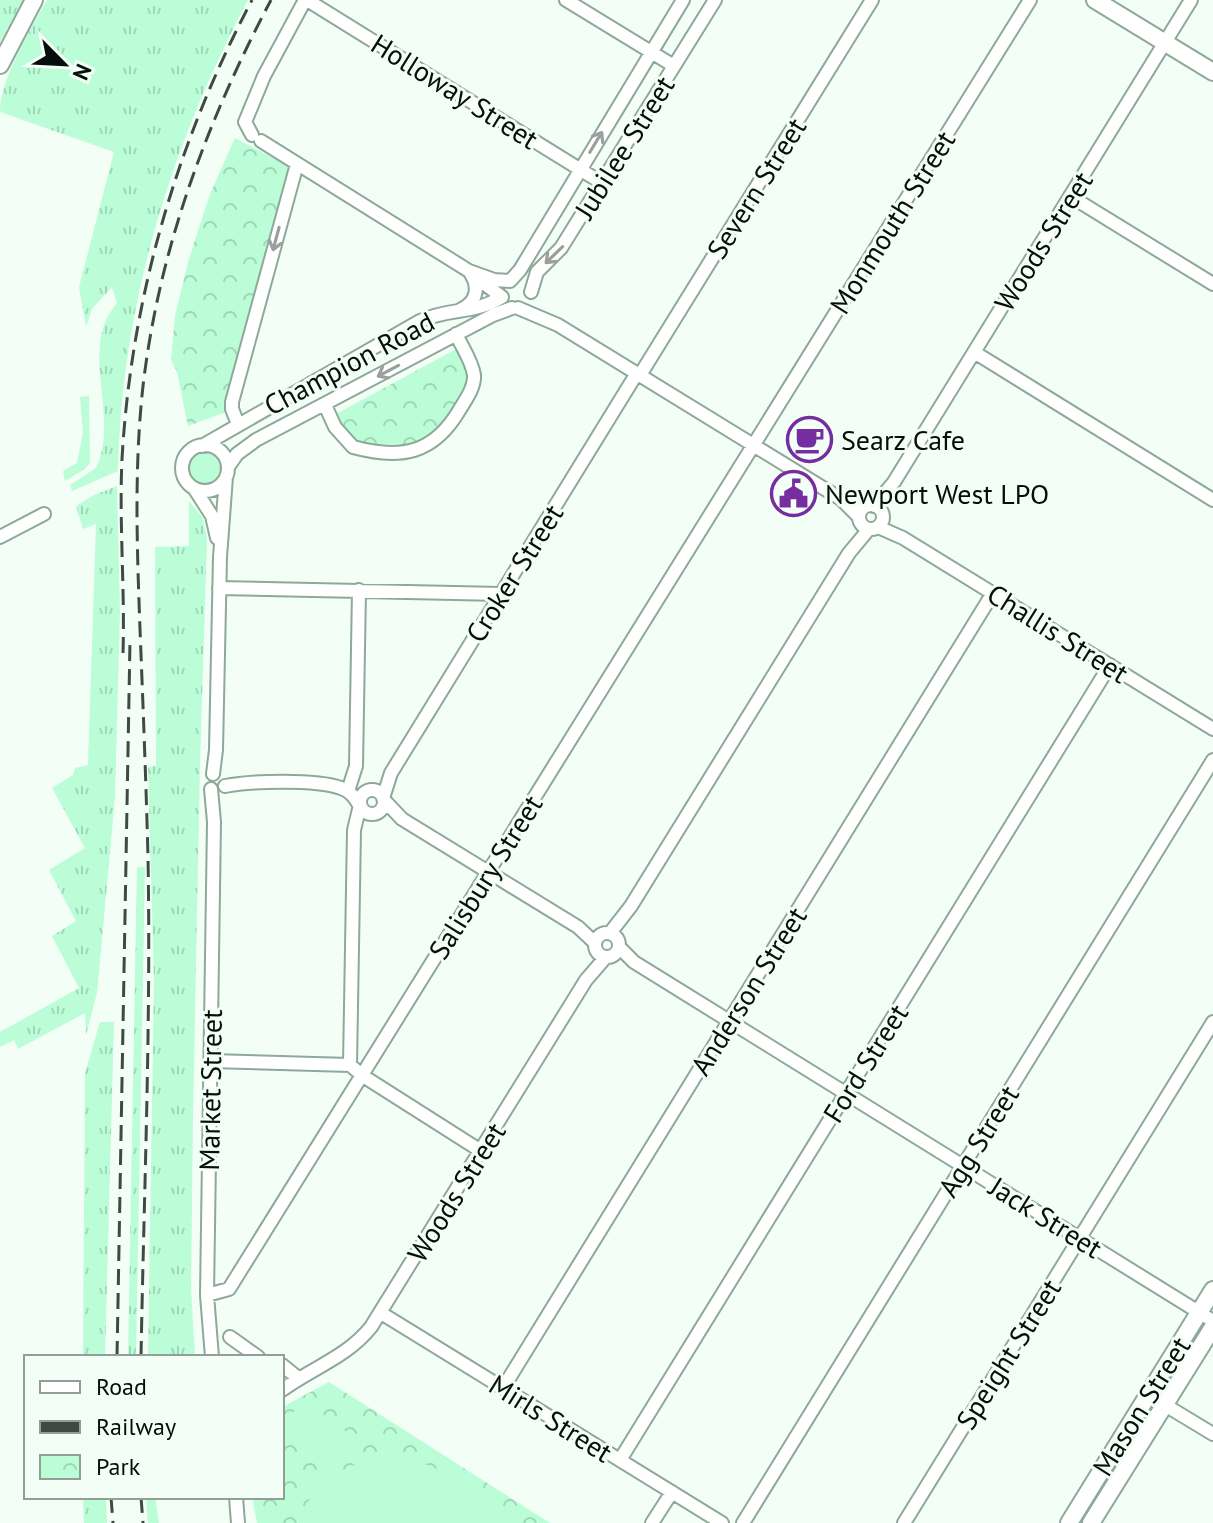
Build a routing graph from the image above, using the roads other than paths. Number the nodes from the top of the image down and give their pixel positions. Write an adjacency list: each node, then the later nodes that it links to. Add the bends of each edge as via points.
1 (34, 0): 12 (street)
2 (306, 0): 15 (street, via 245,122 256,138); 16 (street, Holloway Street)
3 (566, 0): 11 (street)
4 (683, 0): 11 (street, Jubilee Street)
5 (715, 0): 13 (street, Jubilee Street)
6 (872, 0): 29 (street, Severn Street)
7 (1030, 0): 32 (street, Monmouth Street)
8 (1095, 0): 10 (street)
9 (1191, 0): 10 (street, Woods Street)
10 (1165, 43): 14 (street); 18 (street, Woods Street)
11 (651, 52): 13 (street); 16 (street, Jubilee Street, one-way to 11)
12 (0, 65)
13 (674, 66): 17 (street, Jubilee Street)
14 (1213, 72)
15 (297, 164): 19 (street); 31 (street, one-way to 31, via 232,400)
16 (580, 169): 17 (street, Holloway Street); 20 (street, Jubilee Street)
17 (602, 183): 22 (street, Jubilee Street, one-way to 22, via 561,248 537,272)
18 (1070, 196): 21 (street); 28 (street, Woods Street)
19 (469, 271): 20 (street); 23 (street); 25 (street, via 476,283 475,298)
20 (510, 280): 22 (street, via 523,281); 23 (street)
21 (1213, 284)
22 (531, 292): 24 (street, via 528,303); 26 (street, Challis Street)
23 (502, 297): 24 (street); 25 (street, Champion Road, via 480,309)
24 (515, 308): 26 (street, Challis Street); 27 (street, Champion Road)
25 (460, 310): 31 (street, Champion Road, via 420,321)
26 (558, 325): 29 (street, Challis Street)
27 (456, 334): 30 (street, Champion Road, one-way to 30); 30 (street, via 473,372 473,385 445,433 423,448 405,452 353,447)
28 (974, 352): 36 (street); 38 (street, Woods Street)
29 (638, 374): 32 (street, Challis Street); 44 (street, Croker Street)
30 (325, 405): 34 (street, Champion Road, via 253,442 234,457)
31 (238, 424): 33 (street, Champion Road)
32 (753, 445): 38 (street, Challis Street); 57 (street, Salisbury Street)
33 (202, 446): 34 (street, via 220,451); 35 (street, via 188,453 183,465 184,477)
34 (227, 472): 35 (street, via 214,489); 40 (street, Market Street)
35 (194, 488): 40 (street, Market Street, via 214,521)
36 (1213, 500)
37 (44, 514): 39 (street)
38 (871, 518): 43 (street, Challis Street); 58 (street, Woods Street)
39 (0, 537)
40 (220, 557): 41 (street, Market Street)
41 (219, 588): 42 (street); 49 (street, Market Street)
42 (359, 590): 44 (street); 50 (street, via 356,766)
43 (993, 593): 45 (street, Challis Street); 59 (street, Anderson Street)
44 (501, 594): 48 (street, Croker Street)
45 (1110, 665): 46 (street, Challis Street); 64 (street, Ford Street)
46 (1213, 729)
47 (1213, 760): 66 (street, Agg Street)
48 (391, 773): 51 (street, Croker Street); 52 (street, Croker Street)
49 (219, 782): 50 (street, via 339,781); 61 (street, Market Street)
50 (350, 787): 51 (street); 53 (street)
51 (371, 790): 52 (street); 53 (street, via 361,796)
52 (384, 799): 54 (street); 55 (street, Jack Street)
53 (360, 805): 54 (street); 56 (street)
54 (374, 814): 55 (street, Jack Street); 56 (street)
55 (402, 819): 57 (street, Jack Street)
56 (354, 838): 62 (street)
57 (487, 873): 58 (street, Jack Street); 63 (street, Salisbury Street)
58 (608, 946): 59 (street, Jack Street); 65 (street, Woods Street)
59 (729, 1021): 64 (street, Jack Street); 79 (street, Anderson Street)
60 (1213, 1022): 67 (street, Speight Street)
61 (210, 1061): 62 (street); 69 (street, Market Street)
62 (350, 1065): 63 (street)
63 (363, 1076): 65 (street); 69 (street, Salisbury Street, via 229,1289)
64 (846, 1093): 66 (street, Jack Street); 82 (street, Ford Street)
65 (481, 1151): 70 (street, Woods Street)
66 (963, 1166): 67 (street, Jack Street); 88 (street, Agg Street)
67 (1080, 1238): 71 (street, Jack Street); 89 (street, Speight Street)
68 (1213, 1290): 71 (street, Mason Street)
69 (207, 1295): 74 (street, Market Street)
70 (381, 1313): 77 (street, Woods Street, via 351,1349); 79 (street, Mirls Street)
71 (1206, 1316): 90 (street, Mason Street)
72 (1213, 1327): 80 (street, Mason Street)
73 (230, 1337): 75 (street)
74 (212, 1355)
75 (255, 1355)
76 (284, 1367): 77 (street)
77 (298, 1378): 78 (street, Woods Street)
78 (284, 1388)
79 (503, 1388): 82 (street, Mirls Street)
80 (1165, 1405): 81 (street); 91 (street, Mason Street)
81 (1213, 1434)
82 (620, 1460): 83 (street, Mirls Street)
83 (672, 1492): 86 (street); 87 (street, Mirls Street)
84 (236, 1499): 85 (street)
85 (238, 1523)
86 (652, 1523)
87 (722, 1523)
88 (743, 1523)
89 (904, 1523)
90 (1069, 1523)
91 (1091, 1523)

